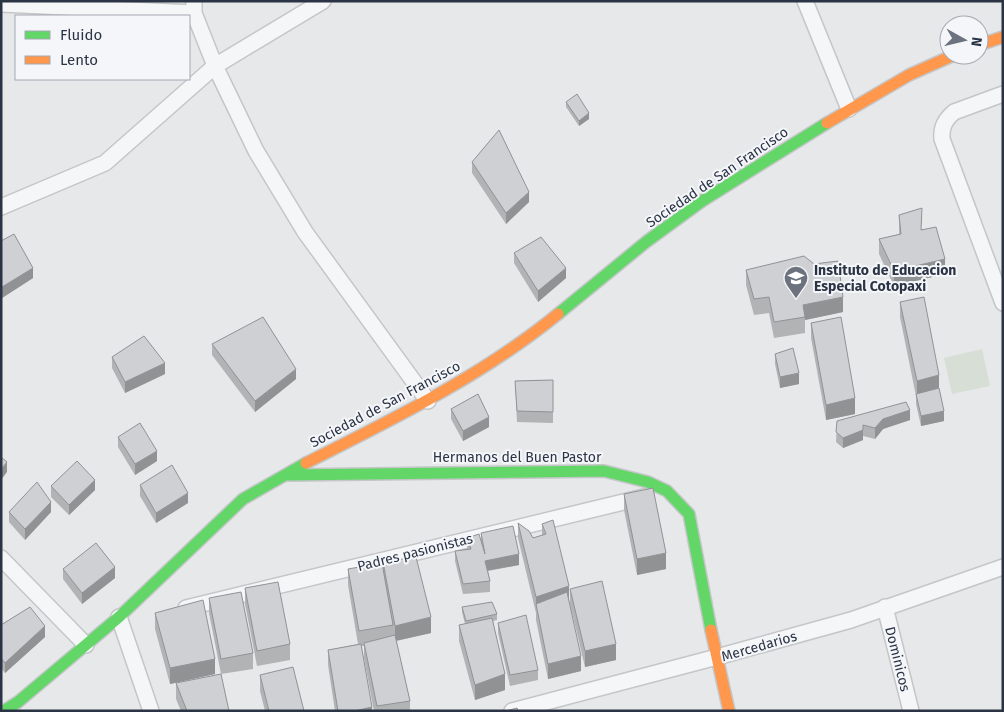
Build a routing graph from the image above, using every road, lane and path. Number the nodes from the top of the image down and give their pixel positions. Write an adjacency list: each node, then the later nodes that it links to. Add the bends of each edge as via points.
1 (323, 1): 8 (street)
2 (805, 1): 10 (street)
3 (1, 4): 4 (street)
4 (194, 7): 8 (street)
5 (1003, 37): 6 (street)
6 (989, 42)
7 (939, 62): 10 (street, Sociedad de San Francisco)
8 (215, 66): 11 (street, via 105,163); 13 (street, via 256,150 305,232)
9 (1003, 94): 12 (street, via 971,104 947,117 942,139)
10 (849, 109): 13 (street, Sociedad de San Francisco, via 702,201 646,242 523,343)
11 (1, 207)
12 (1003, 303)
13 (428, 401): 14 (street, Sociedad de San Francisco)
14 (282, 475): 15 (street, Hermanos del Buen Pastor, via 604,471 648,482); 20 (street, Sociedad de San Francisco, via 243,499)
15 (668, 491): 19 (street, Padres pasionistas); 22 (street, Hermanos del Buen Pastor, via 689,514)
16 (1, 558): 21 (street)
17 (1003, 566): 18 (street, Mercedarios)
18 (885, 607): 22 (street, Mercedarios, via 851,620); 27 (street, Dominicos)
19 (172, 612)
20 (119, 617): 21 (street, Sociedad de San Francisco); 24 (street)
21 (86, 645): 23 (street, Sociedad de San Francisco)
22 (717, 658): 25 (street, Mercedarios); 26 (street, Hermanos del Buen Pastor)
23 (4, 711)
24 (151, 711)
25 (512, 711)
26 (729, 711)
27 (911, 711)

